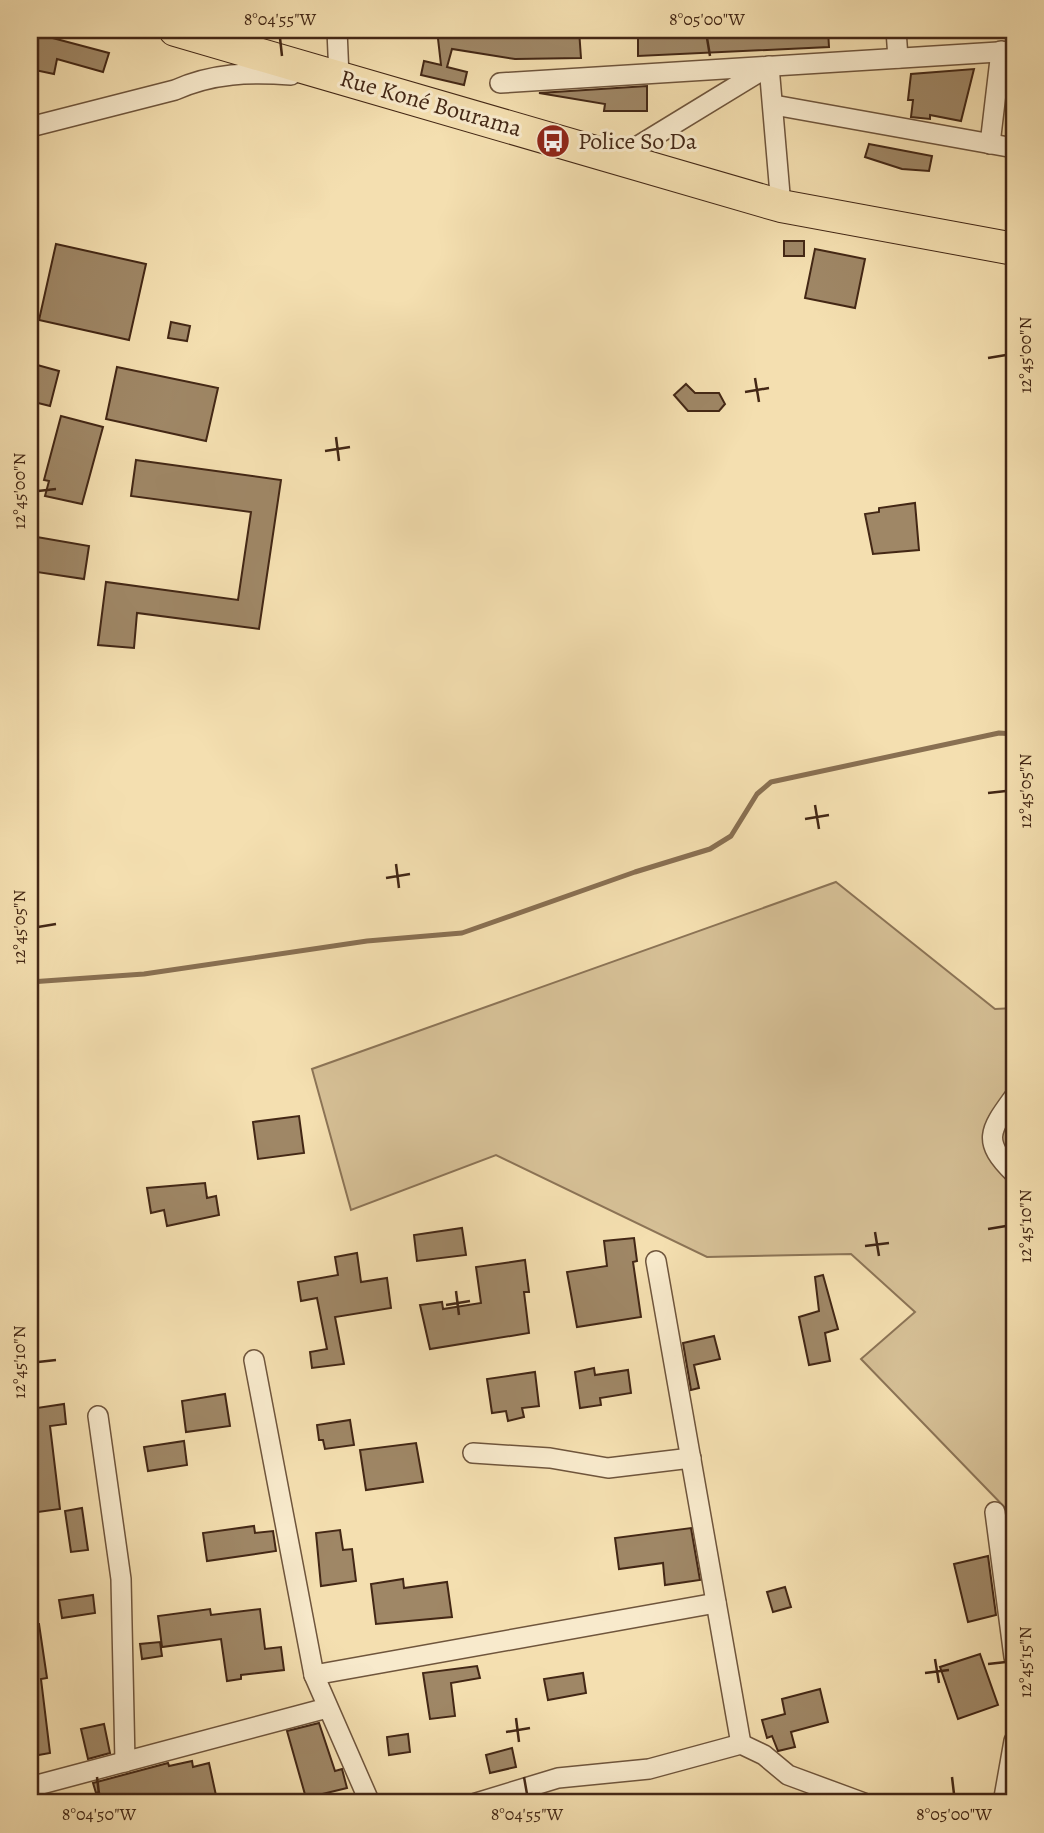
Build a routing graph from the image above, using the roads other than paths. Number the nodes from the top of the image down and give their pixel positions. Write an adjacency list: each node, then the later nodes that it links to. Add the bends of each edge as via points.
1 (175, 30): 7 (highway, Rue Koné Bourama)
2 (337, 30): 7 (street)
3 (896, 30): 5 (street)
4 (1007, 51): 5 (street); 11 (street)
5 (898, 58): 6 (street)
6 (769, 66): 8 (street); 9 (street); 13 (street)
7 (339, 77): 10 (street, via 250,72 218,76); 13 (highway, Rue Koné Bourama)
8 (500, 83)
9 (774, 105): 11 (street); 14 (street)
10 (30, 127)
11 (989, 144): 12 (street)
12 (1014, 148)
13 (620, 157): 14 (highway, Rue Koné Bourama)
14 (781, 206): 15 (highway, Rue Koné Bourama)
15 (1014, 249)
16 (1014, 1097): 17 (street, via 993,1126 991,1140 998,1157)
17 (1014, 1173)
18 (656, 1261): 22 (street)
19 (254, 1360): 26 (street)
20 (98, 1416): 30 (street, via 121,1580)
21 (473, 1453): 22 (street, via 550,1458 608,1468)
22 (691, 1458): 24 (street)
23 (995, 1512): 25 (street)
24 (716, 1603): 26 (street); 29 (street)
25 (1014, 1657)
26 (314, 1675): 27 (street)
27 (327, 1708): 30 (street); 32 (street)
28 (1014, 1741): 35 (street)
29 (741, 1744): 33 (street, via 649,1769 558,1778); 34 (street, via 765,1755 788,1775)
30 (125, 1762): 31 (street)
31 (30, 1787)
32 (370, 1803)
33 (476, 1803)
34 (864, 1803)
35 (1003, 1803)

